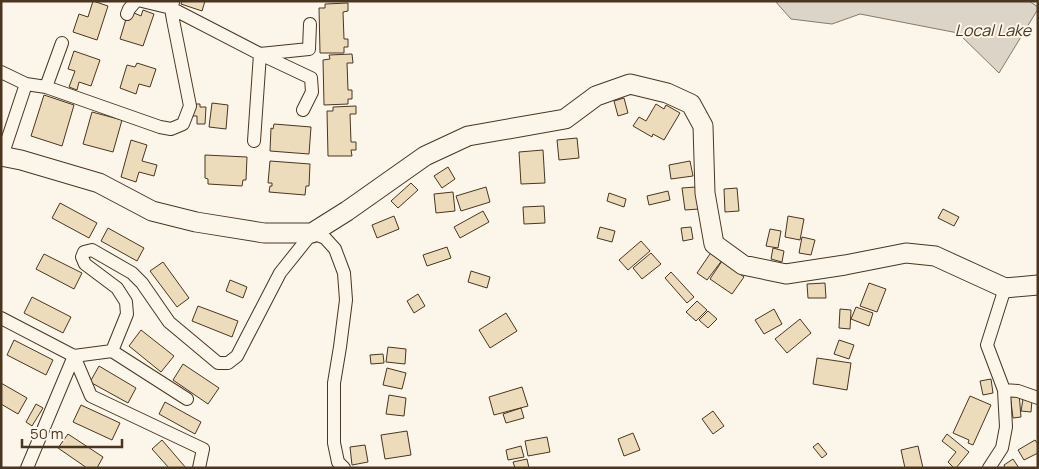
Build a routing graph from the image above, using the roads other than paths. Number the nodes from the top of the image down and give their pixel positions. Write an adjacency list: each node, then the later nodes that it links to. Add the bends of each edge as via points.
1 (136, 1): 4 (street)
2 (142, 1): 3 (street)
3 (172, 4): 7 (street); 10 (street, via 190,106 183,124 171,129 160,127)
4 (127, 14)
5 (310, 24): 7 (street, via 309,50)
6 (62, 43): 10 (street)
7 (260, 54): 11 (street, via 311,78 312,92); 12 (street)
8 (1, 72): 9 (street)
9 (26, 84): 10 (street); 13 (street)
10 (46, 88)
11 (303, 110)
12 (254, 141)
13 (2, 156): 14 (main road, via 99,183 152,211 264,233)
14 (312, 234): 16 (main road, via 425,156 468,136 565,119 596,96 630,84 667,93 691,104 703,126 705,193 714,244 743,265 786,274 906,253 935,256); 18 (street, via 280,273 237,356 228,363 218,363 169,322 132,273 92,250 84,252 85,264 117,288 126,302 127,314); 25 (street, via 325,238 335,249 344,274 346,300 334,382 334,443 338,462)
15 (1038, 285): 16 (main road)
16 (1005, 288): 20 (street, via 987,345)
17 (1, 318): 19 (street)
18 (112, 352): 19 (street); 22 (street)
19 (74, 356): 23 (street); 24 (street, via 91,396 203,449)
20 (1004, 390): 21 (street); 26 (street, via 1006,427 1002,448)
21 (1038, 398)
22 (188, 399)
23 (27, 468)
24 (199, 468)
25 (344, 468)
26 (988, 468)

